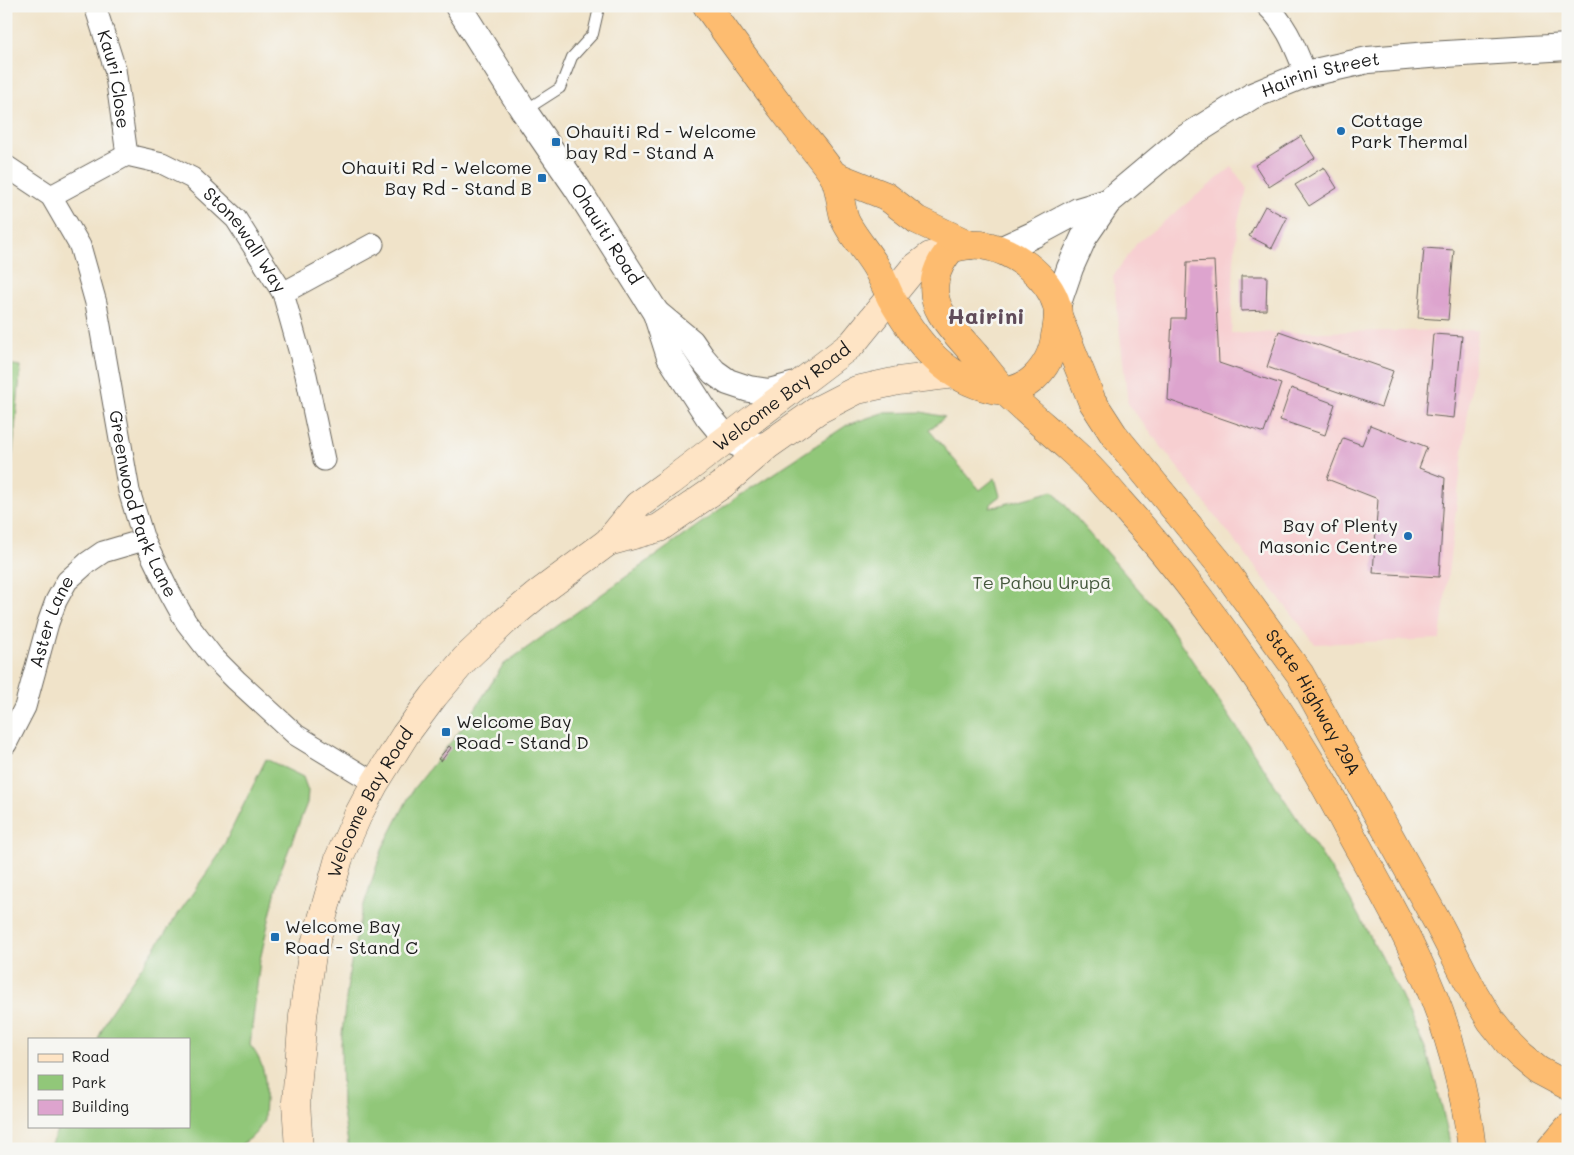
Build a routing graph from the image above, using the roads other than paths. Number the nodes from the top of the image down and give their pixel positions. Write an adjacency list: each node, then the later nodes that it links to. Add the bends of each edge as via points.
1 (95, 6): 9 (street, Kauri Close, via 115,69)
2 (458, 6): 8 (street, Ohauiti Road)
3 (707, 6): 11 (highway)
4 (1267, 6): 7 (street, via 1288,31)
5 (598, 12): 8 (lane, via 593,34 572,56 560,88)
6 (1568, 47): 7 (street, Hairini Street, via 1368,60)
7 (1306, 74): 13 (street, Hairini Street, via 1252,96 1182,140)
8 (524, 111): 20 (street, Ohauiti Road)
9 (127, 155): 12 (street); 17 (street, Stonewall Way, via 162,163 192,178 236,219)
10 (6, 166): 12 (street, Greenwood Park Lane)
11 (833, 175): 15 (highway, via 886,196); 18 (highway, via 846,221 877,268)
12 (51, 196): 27 (street, Greenwood Park Lane, via 80,246 96,303 128,491)
13 (1108, 202): 16 (street, Hairini Street, via 1078,210); 19 (street, Hairini Street, via 1084,237 1070,268)
14 (373, 244): 17 (street)
15 (961, 247): 16 (highway, via 987,246); 18 (main road, Welcome Bay Road, via 921,262); 23 (highway, via 944,256 936,274 935,297 939,310)
16 (1000, 250): 19 (highway, via 1039,276)
17 (283, 293): 26 (street, Stonewall Way, via 306,375)
18 (890, 296): 21 (highway, via 912,332 937,361); 22 (main road, Welcome Bay Road, via 852,344)
19 (1057, 311): 23 (highway, via 1055,340 1046,363 1019,388); 31 (highway, State Highway 29A, via 1092,401 1114,435 1220,564 1300,674 1491,1021 1521,1056 1538,1070)
20 (656, 313): 22 (street, Ohauiti Road, via 691,342 714,372 728,382 770,392); 24 (street, Ohauiti Road, via 670,357)
21 (955, 374): 23 (highway, via 980,386); 25 (main road, Welcome Bay Road, via 857,390 818,410)
22 (799, 384): 24 (main road, Welcome Bay Road)
23 (1006, 391): 34 (highway, State Highway 29A, via 1073,451 1188,582 1259,681 1315,768 1426,978 1444,1023 1460,1080)
24 (727, 439): 25 (street, via 746,447); 28 (main road, Welcome Bay Road, via 638,505)
25 (768, 445): 28 (main road, Welcome Bay Road, via 723,484 659,528)
26 (324, 460)
27 (144, 540): 29 (street, Aster Lane, via 103,552 67,581 48,623 26,707); 30 (street, Greenwood Park Lane, via 186,622 213,657 296,735)
28 (608, 542): 30 (main road, Welcome Bay Road, via 539,593 465,659 405,735)
29 (6, 744)
30 (375, 783): 33 (main road, Welcome Bay Road, via 339,858 312,955 296,1092)
31 (1568, 1086)
32 (1568, 1128): 35 (highway)
33 (299, 1149)
34 (1472, 1149)
35 (1550, 1149)

